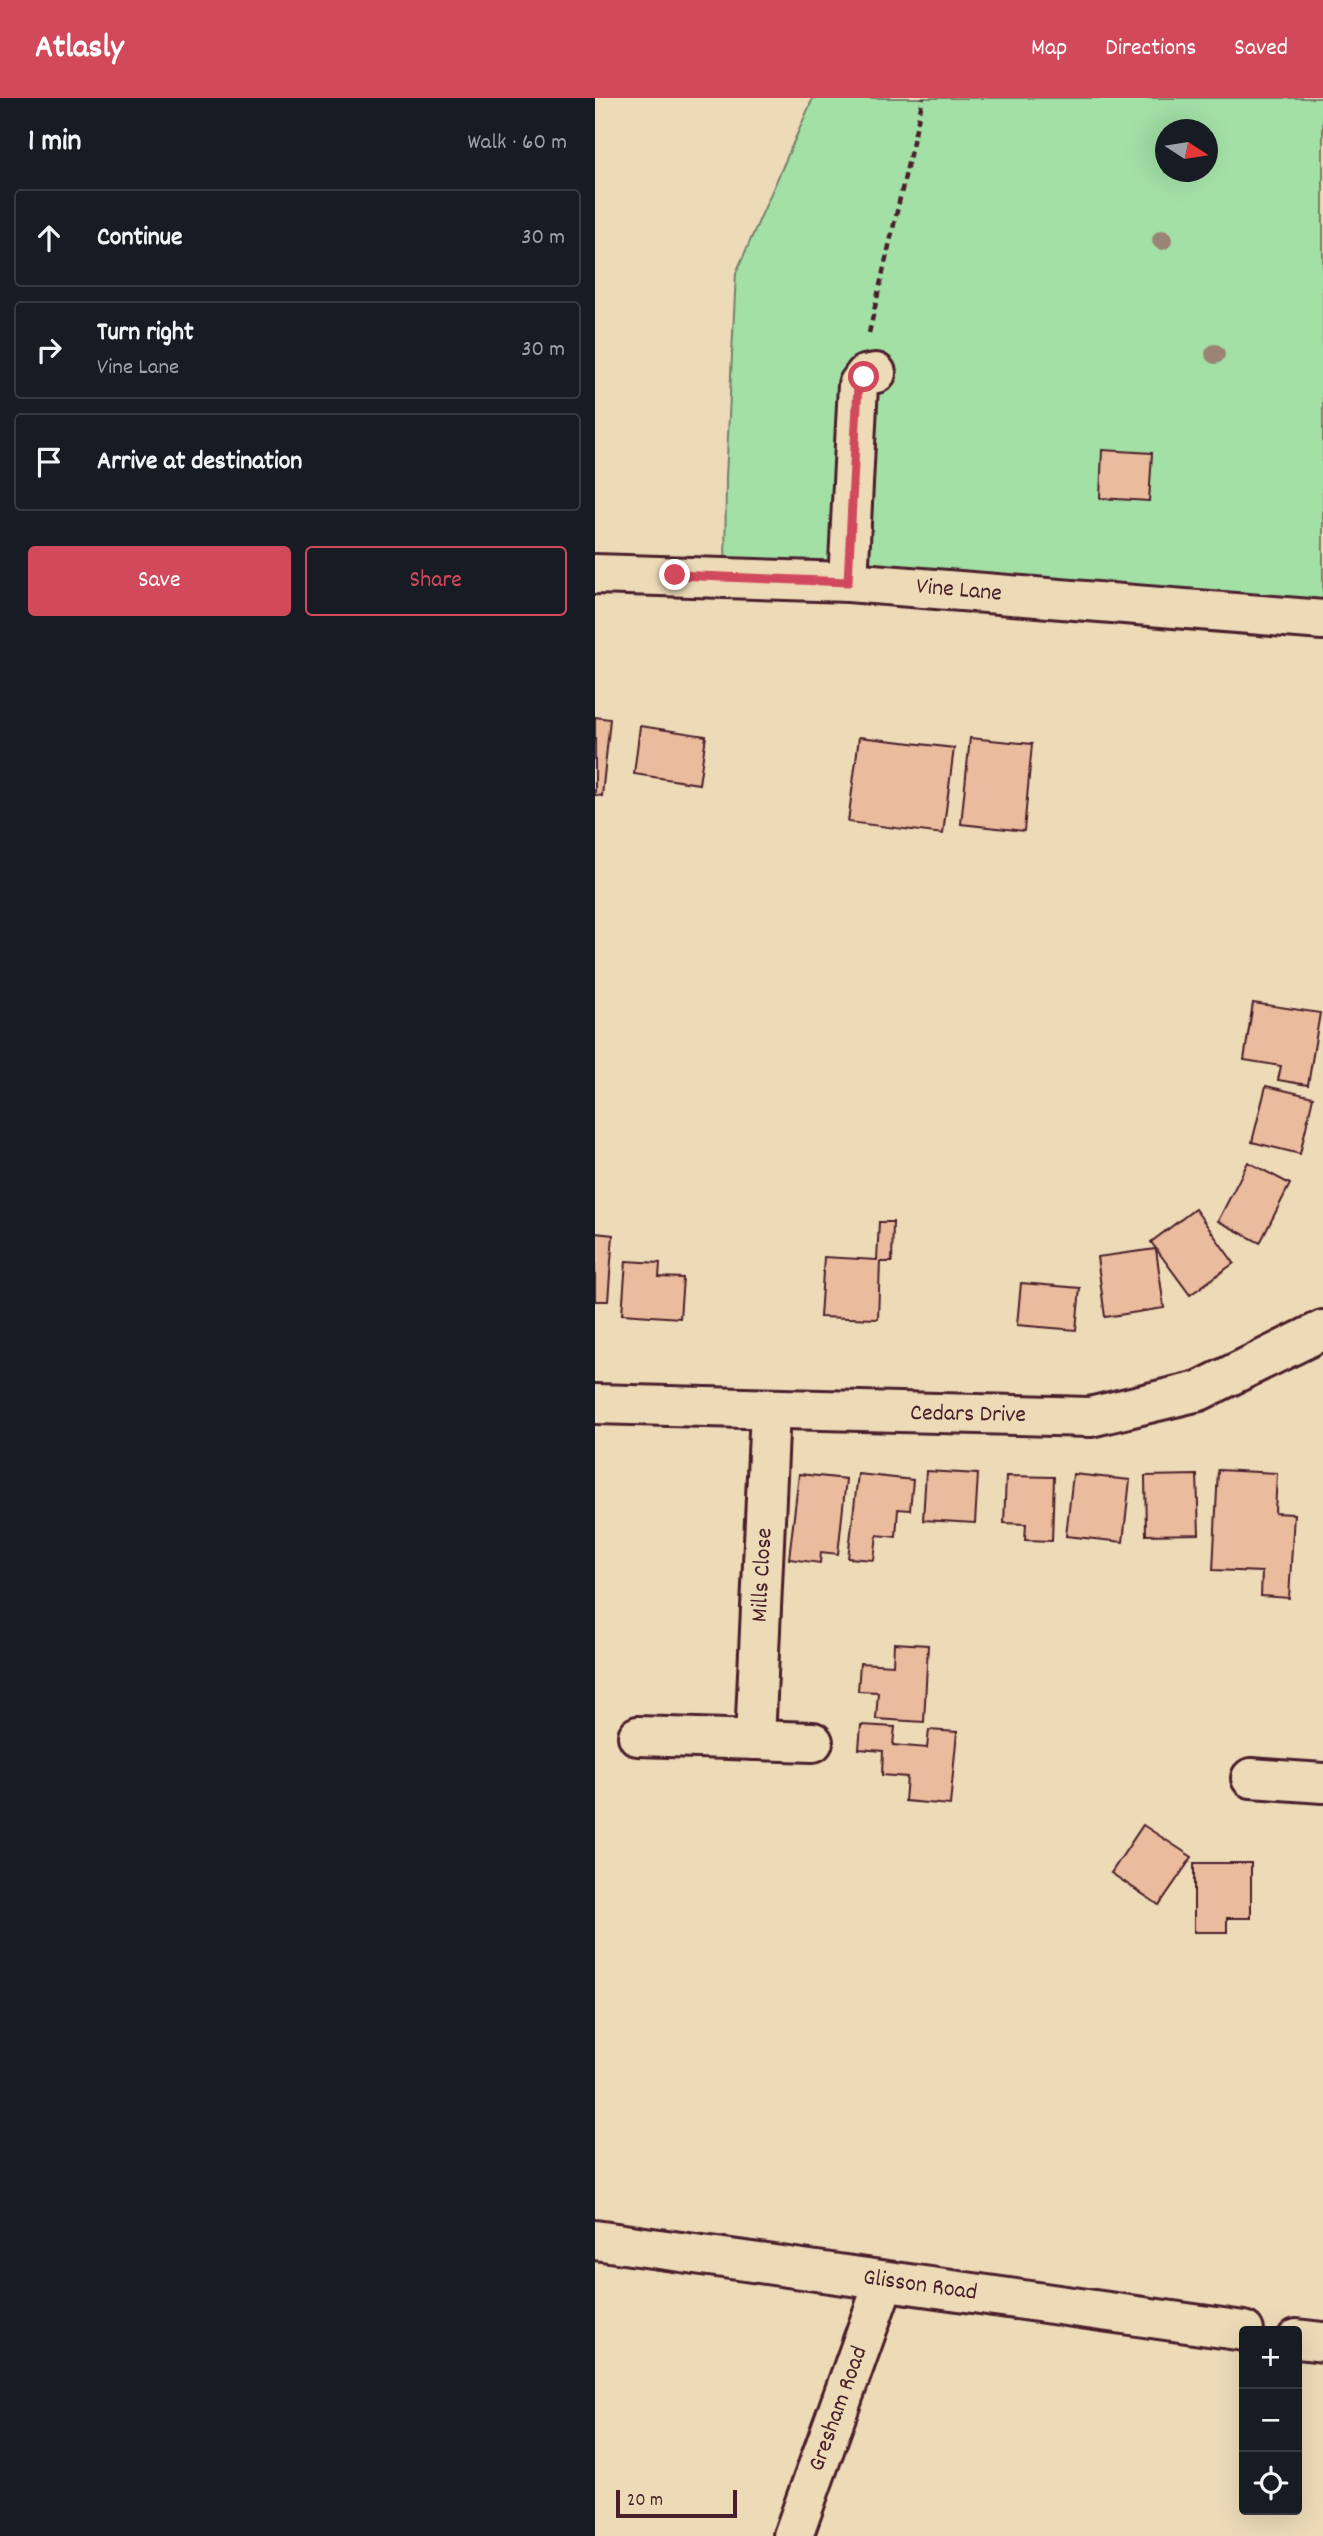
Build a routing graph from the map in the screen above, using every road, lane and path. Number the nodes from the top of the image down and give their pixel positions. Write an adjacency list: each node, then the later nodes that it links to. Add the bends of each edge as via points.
1 (923, 98): 2 (path)
2 (867, 379): 4 (street)
3 (875, 472): 4 (street, via 863,486)
4 (851, 518): 6 (street)
5 (595, 574): 6 (street, Vine Lane)
6 (848, 582): 7 (street, Vine Lane)
7 (1323, 620)
8 (1323, 1330): 10 (street, Cedars Drive, via 1199,1391 1090,1418)
9 (595, 1404): 10 (street, Cedars Drive)
10 (770, 1410): 12 (street, Mills Close)
11 (638, 1736): 12 (street)
12 (755, 1740): 13 (street)
13 (813, 1742)
14 (1251, 1778): 15 (street)
15 (1323, 1783)
16 (595, 2240): 17 (street, Glisson Road)
17 (884, 2282): 18 (street, Glisson Road); 21 (street, Gresham Road)
18 (1239, 2330)
19 (1302, 2340): 20 (street)
20 (1323, 2342)
21 (793, 2536)

